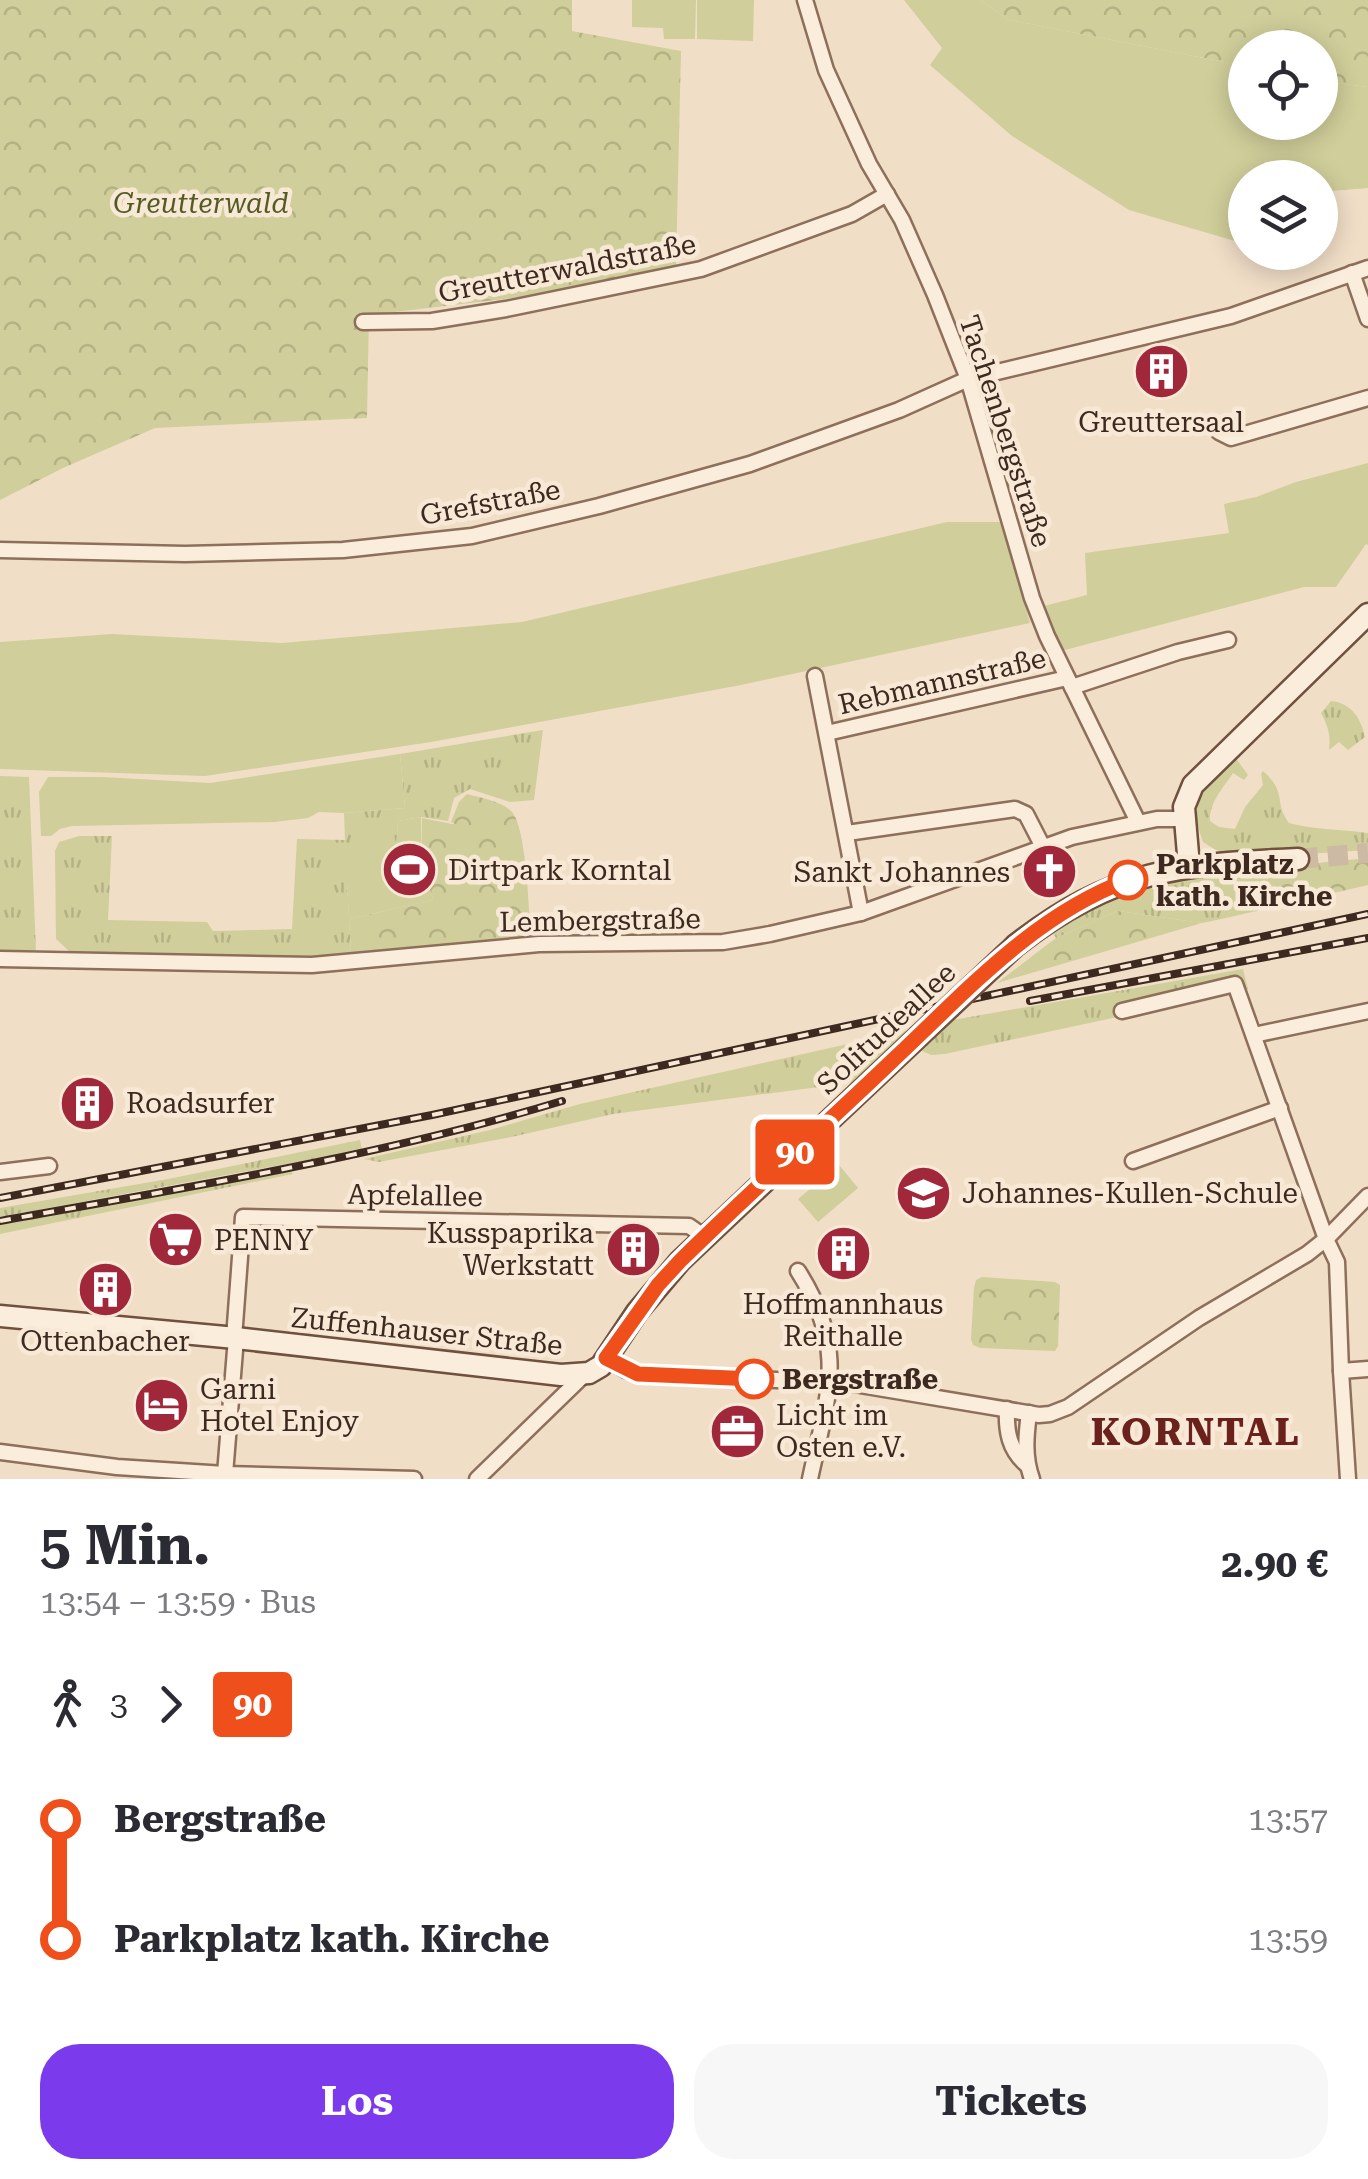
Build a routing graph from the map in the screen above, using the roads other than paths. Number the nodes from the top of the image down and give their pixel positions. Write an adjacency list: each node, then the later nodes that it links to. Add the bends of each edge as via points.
1 (805, 0): 2 (street, Tachenbergstraße, via 826,70)
2 (887, 194): 6 (street, Greutterwaldstraße, via 852,214 701,269 432,321); 7 (street, Tachenbergstraße)
3 (1368, 268): 4 (street, Grefstraße)
4 (1352, 274): 5 (street); 7 (street, Grefstraße, via 1231,316)
5 (1368, 319)
6 (364, 322)
7 (968, 379): 10 (street, Grefstraße, via 750,464 472,536 343,550); 14 (street, Tachenbergstraße, via 1032,598)
8 (1368, 398): 9 (street, via 1231,438)
9 (1219, 432)
10 (0, 550)
11 (1368, 614): 16 (main road, via 1202,773 1188,792)
12 (1228, 640): 14 (street, Rebmannstraße)
13 (815, 676): 15 (street)
14 (1070, 683): 15 (street, Rebmannstraße); 17 (street, Tachenbergstraße)
15 (827, 733): 18 (street)
16 (1184, 818): 17 (street, Lembergstraße); 21 (main road)
17 (1138, 822): 19 (street, Lembergstraße)
18 (847, 833): 19 (street, via 1014,809 1026,814); 22 (street)
19 (1043, 846): 22 (street, Lembergstraße)
20 (1298, 859): 21 (main road, Solitudeallee)
21 (1189, 866): 32 (main road, Solitudeallee, bridge, via 1090,896 1016,945)
22 (861, 913): 23 (street, Lembergstraße, via 723,942 539,944 312,965)
23 (0, 959)
24 (1122, 1011): 26 (street, via 1235,984)
25 (1368, 1012): 26 (street)
26 (1254, 1035): 27 (street)
27 (1280, 1108): 28 (street); 33 (street)
28 (1132, 1161)
29 (49, 1166): 30 (street)
30 (0, 1172)
31 (1368, 1196): 33 (street)
32 (705, 1236): 36 (street, Apfelallee, via 689,1226 242,1217); 37 (main road, Solitudeallee, via 658,1285)
33 (1326, 1238): 39 (street, via 1337,1262); 43 (street, via 1068,1407)
34 (798, 1271): 41 (street, via 828,1338)
35 (0, 1316): 36 (main road, Zuffenhauser Straße)
36 (235, 1338): 40 (main road, Zuffenhauser Straße); 47 (street)
37 (606, 1358): 40 (main road, Zuffenhauser Straße); 41 (street, via 647,1374)
38 (1368, 1370): 39 (street)
39 (1341, 1371): 52 (street)
40 (586, 1373): 50 (street)
41 (830, 1382): 42 (street); 51 (street)
42 (1007, 1409): 43 (street); 45 (street, via 1008,1438)
43 (1029, 1413): 45 (street)
44 (0, 1452): 46 (street)
45 (1029, 1472)
46 (116, 1473): 47 (street)
47 (225, 1474): 48 (street)
48 (246, 1477): 49 (street)
49 (414, 1479)
50 (477, 1479)
51 (810, 1479)
52 (1348, 1479)

